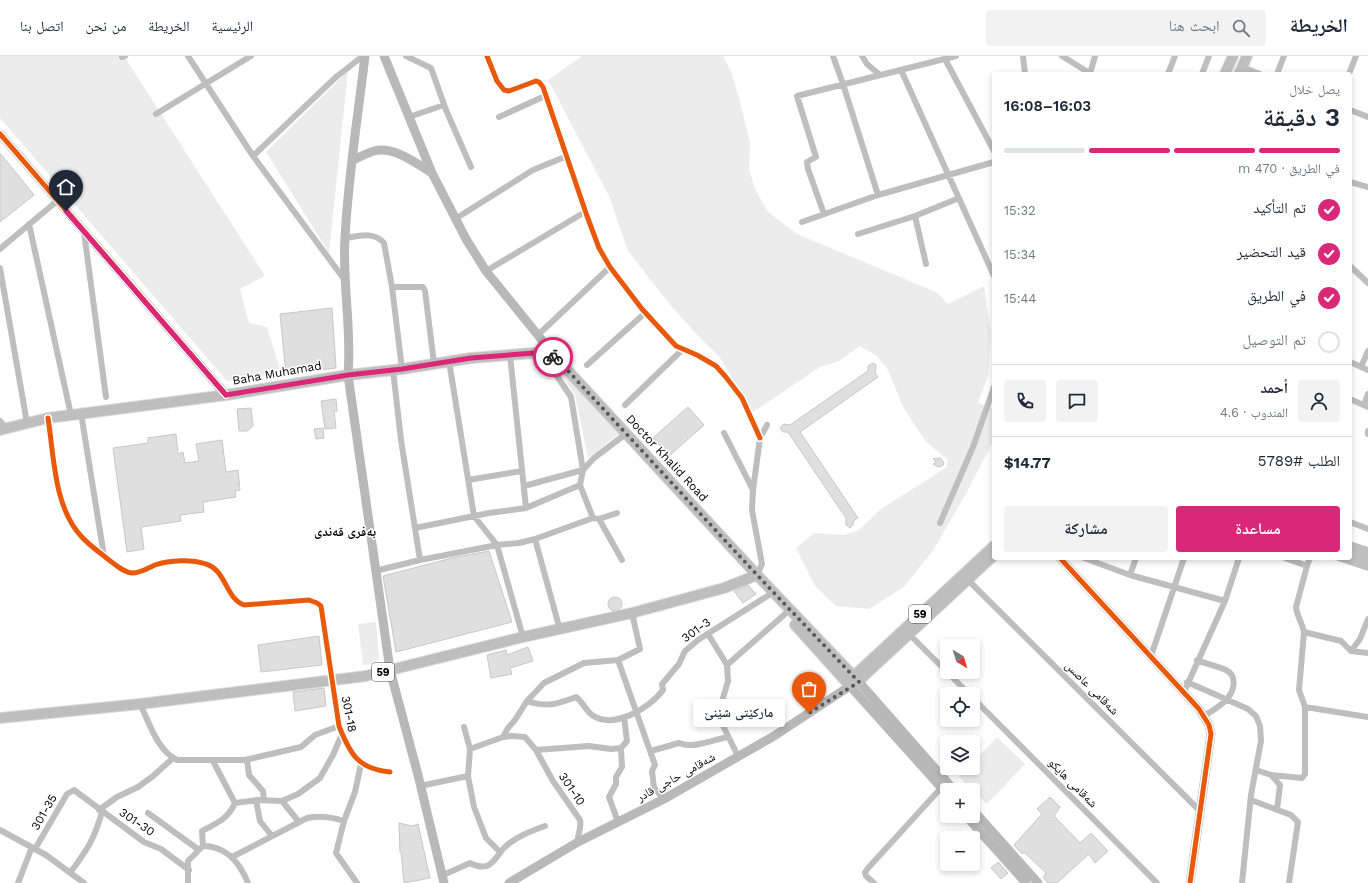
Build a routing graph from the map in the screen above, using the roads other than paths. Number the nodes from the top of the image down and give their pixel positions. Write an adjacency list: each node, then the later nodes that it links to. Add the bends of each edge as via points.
1 (188, 56): 31 (street)
2 (251, 56): 31 (street)
3 (364, 56): 42 (street, via 336,77); 44 (main road)
4 (384, 56): 37 (main road)
5 (406, 56): 34 (street, via 431,68)
6 (487, 56): 33 (street, via 497,81 504,90 509,91 536,81)
7 (833, 56): 32 (street)
8 (862, 56): 30 (street)
9 (956, 56): 19 (street)
10 (1023, 56): 22 (street)
11 (1062, 56): 23 (street)
12 (1095, 56): 24 (street)
13 (1175, 56): 25 (street)
14 (1209, 56): 26 (street)
15 (1233, 56): 27 (main road)
16 (1247, 56): 21 (main road)
17 (1284, 56): 28 (street)
18 (1356, 56): 29 (street)
19 (945, 59): 20 (street); 41 (street)
20 (901, 70): 30 (street); 48 (street)
21 (1241, 70)
22 (1025, 72)
23 (1087, 72)
24 (1091, 72)
25 (1169, 72)
26 (1203, 72)
27 (1226, 72)
28 (1278, 72)
29 (1350, 72)
30 (880, 75): 32 (street)
31 (206, 84): 36 (street); 42 (street)
32 (843, 84): 51 (street); 55 (street, via 797,96 816,157 807,162 808,169)
33 (547, 95): 38 (street); 43 (street)
34 (444, 105): 37 (street); 46 (street)
35 (1352, 111): 39 (street)
36 (156, 114)
37 (410, 117): 47 (main road)
38 (499, 117)
39 (1368, 117)
40 (0, 134): 53 (main road)
41 (992, 147)
42 (253, 156): 70 (street)
43 (566, 156): 54 (street); 57 (street, via 527,174)
44 (353, 160): 47 (main road, via 375,151 390,151); 62 (main road)
45 (992, 163): 48 (street)
46 (471, 167)
47 (432, 172): 57 (main road)
48 (949, 175): 51 (street); 52 (street)
49 (1352, 183): 50 (street)
50 (1368, 187)
51 (878, 196): 55 (street)
52 (959, 198): 56 (street); 69 (street)
53 (57, 201): 59 (street); 60 (main road)
54 (585, 212): 65 (street, via 599,248); 68 (street)
55 (824, 214): 58 (street)
56 (915, 216): 61 (street); 64 (street)
57 (455, 219): 68 (main road)
58 (802, 222)
59 (29, 224): 63 (street); 95 (street)
60 (84, 232): 90 (main road); 91 (street)
61 (858, 234)
62 (345, 238): 70 (main road); 72 (street, via 373,235 380,238 387,252)
63 (0, 249)
64 (926, 264)
65 (610, 267): 73 (street); 74 (street)
66 (0, 268): 97 (street)
67 (1352, 268): 71 (street)
68 (486, 271): 74 (main road)
69 (992, 272)
70 (345, 279): 87 (main road)
71 (1368, 283)
72 (392, 287): 81 (street, via 423,287 426,291); 85 (street)
73 (645, 312): 75 (street); 83 (street)
74 (539, 334): 79 (main road)
75 (682, 350): 93 (street); 104 (street, via 716,366 725,376 742,398)
76 (1368, 351): 84 (street)
77 (510, 355): 78 (main road, Baha Muhamad); 80 (main road, Baha Muhamad); 106 (street)
78 (543, 355): 79 (main road, Baha Muhamad); 105 (street, via 571,397)
79 (558, 360): 102 (main road, Doctor Khalid Road)
80 (449, 361): 81 (main road, Baha Muhamad); 107 (street)
81 (434, 363): 85 (main road, Baha Muhamad)
82 (1352, 363): 84 (street)
83 (587, 365)
84 (1361, 367): 86 (street)
85 (398, 369): 87 (main road, Baha Muhamad); 117 (street, via 401,440)
86 (1368, 370)
87 (348, 375): 90 (main road, Baha Muhamad); 134 (main road)
88 (992, 393): 115 (street, via 973,447)
89 (1368, 394): 94 (street)
90 (226, 395): 95 (main road, Baha Muhamad)
91 (106, 397)
92 (1352, 400): 94 (street)
93 (625, 405)
94 (1366, 406)
95 (76, 414): 96 (main road, Baha Muhamad); 122 (street)
96 (48, 418): 97 (main road, Baha Muhamad); 122 (street, via 59,493 64,508 80,536)
97 (27, 423): 99 (main road, Baha Muhamad)
98 (767, 425): 104 (street)
99 (2, 426)
100 (1368, 431): 103 (street)
101 (724, 433): 110 (street)
102 (627, 434): 105 (street, via 594,458); 136 (main road, Doctor Khalid Road)
103 (1368, 434)
104 (760, 438): 110 (street)
105 (583, 470): 108 (street); 109 (street)
106 (522, 471): 107 (street); 109 (street)
107 (468, 480): 113 (street)
108 (580, 485): 111 (street); 114 (street)
109 (524, 486): 111 (street)
110 (753, 490): 136 (street, via 752,510 762,564)
111 (526, 508): 113 (street)
112 (617, 513): 114 (street)
113 (474, 516): 117 (street); 120 (street)
114 (596, 518): 119 (street); 125 (street)
115 (940, 523)
116 (1352, 523): 118 (street)
117 (415, 528): 124 (street)
118 (1368, 528)
119 (536, 539): 120 (street); 144 (street)
120 (497, 545): 124 (street); 148 (street)
121 (992, 548): 159 (main road, 59)
122 (104, 556): 158 (street, 301-18, via 122,570 132,573 176,561 208,564 223,579 239,603 244,605 304,600 317,602 323,612)
123 (992, 557): 137 (main road, 59)
124 (420, 560): 134 (street)
125 (622, 560)
126 (1062, 560): 151 (main road)
127 (1089, 560): 135 (street)
128 (1135, 560): 135 (street)
129 (1183, 560): 138 (street)
130 (1238, 560): 140 (street)
131 (1290, 560): 133 (street)
132 (1309, 560): 133 (street)
133 (1307, 566): 145 (street, via 1296,606)
134 (375, 571): 156 (main road)
135 (1130, 575): 138 (street)
136 (755, 576): 139 (main road); 141 (main road, 59, via 724,588); 159 (main road)
137 (968, 580): 147 (main road, 59); 204 (street, شه‌قامی عاصس)
138 (1174, 586): 140 (street); 151 (street)
139 (769, 595): 142 (main road); 146 (street, 301-3)
140 (1225, 601): 153 (street)
141 (632, 613): 144 (main road, 59); 152 (street, via 640,649)
142 (785, 614): 154 (street); 159 (main road)
143 (1368, 619): 149 (street, via 1360,639)
144 (560, 630): 148 (main road, 59)
145 (1304, 632): 149 (street, via 1341,641); 167 (street, via 1299,690)
146 (708, 634): 154 (street); 168 (street, 301-3, via 685,651 679,664 662,684 663,690 658,698)
147 (910, 634): 155 (street); 159 (main road, 59)
148 (523, 637): 156 (main road, 59)
149 (1351, 651): 150 (street)
150 (1368, 653)
151 (1151, 656): 162 (main road)
152 (618, 660): 164 (street, via 584,663 544,684); 168 (street)
153 (1197, 660): 160 (street); 163 (street, via 1227,670 1232,675 1233,688)
154 (727, 665): 177 (street, via 728,681 722,708 723,726)
155 (940, 665)
156 (390, 670): 158 (main road, 59); 192 (main road)
157 (954, 679): 161 (street)
158 (333, 680): 165 (main road, 59); 173 (street, 301-18)
159 (854, 681): 182 (main road, شەقامی حاجی قادر, via 774,736); 191 (main road); 193 (main road)
160 (1187, 682): 162 (street); 163 (street)
161 (962, 687)
162 (1184, 692): 169 (main road)
163 (1227, 699): 169 (street); 187 (street, via 1256,716 1261,741)
164 (527, 701): 172 (street, 301-3, via 554,705 576,697 591,715 602,720); 176 (street)
165 (140, 704): 171 (main road, 59); 183 (street, via 160,744)
166 (980, 705): 231 (street, شه‌قامی هایكو)
167 (1305, 707): 170 (street); 189 (street, via 1305,774 1302,778)
168 (637, 712): 172 (street, 301-3); 181 (street)
169 (1204, 716): 204 (main road, via 1210,734)
170 (1368, 717)
171 (0, 718)
172 (624, 718): 178 (street, via 627,741)
173 (339, 726): 175 (street, 301-18); 184 (street, via 315,735 301,747)
174 (464, 727): 179 (street)
175 (342, 734): 186 (street, 301-18); 200 (street, via 320,778)
176 (503, 737): 179 (street); 180 (street, 301-10, via 526,737)
177 (727, 737): 181 (street, via 684,745 679,743); 182 (street)
178 (621, 748): 180 (street, via 589,746); 209 (street, via 622,767 609,797)
179 (470, 749): 190 (street)
180 (536, 750): 214 (street, 301-10, via 552,780 580,820)
181 (651, 751): 196 (street, via 655,765 652,771 654,788)
182 (738, 756): 196 (main road, شەقامی حاجی قادر)
183 (173, 758): 185 (street); 203 (street, via 148,780 117,797)
184 (247, 760): 185 (street); 198 (street, via 250,775 263,791)
185 (213, 761): 201 (street)
186 (361, 764): 188 (street, via 373,770); 207 (street, via 355,792)
187 (1256, 770): 189 (street); 199 (street)
188 (390, 772)
189 (1271, 775): 202 (street, via 1280,785)
190 (468, 776): 192 (street); 217 (street, via 474,807 486,838)
191 (948, 783)
192 (420, 786): 221 (main road)
193 (940, 786)
194 (74, 790): 203 (street, 301-30); 215 (street, 301-35, via 67,794)
195 (940, 795): 228 (street, via 865,872)
196 (664, 799): 209 (main road, شەقامی حاجی قادر)
197 (256, 800): 198 (street); 201 (street); 213 (street, via 260,821)
198 (264, 800): 200 (street)
199 (1251, 800): 202 (street); 233 (street)
200 (282, 802): 208 (street)
201 (234, 803): 216 (street, via 230,813 202,830)
202 (1277, 810): 234 (street, via 1291,815 1298,822)
203 (101, 811): 219 (street, 301-30); 220 (street, via 96,834)
204 (1200, 811): 232 (main road)
205 (148, 813): 216 (street)
206 (980, 818): 230 (main road)
207 (344, 821): 208 (street, via 316,816); 226 (street, via 336,853)
208 (299, 822): 213 (street)
209 (618, 822): 214 (main road, شەقامی حاجی قادر)
210 (972, 823): 229 (main road)
211 (545, 826): 217 (street, via 531,831)
212 (0, 830): 215 (street)
213 (272, 836): 218 (street)
214 (578, 842): 227 (main road, شەقامی حاجی قادر)
215 (34, 848): 220 (street); 222 (street, 301-35)
216 (201, 848): 218 (street, via 212,846); 219 (street, via 188,861)
217 (500, 852): 221 (street, via 492,864 478,867 470,863)
218 (232, 857): 225 (street, via 244,872)
219 (189, 870): 224 (street)
220 (70, 873): 223 (street)
221 (443, 881)
222 (18, 883)
223 (84, 883)
224 (188, 883)
225 (248, 883)
226 (357, 883)
227 (509, 883)
228 (874, 883)
229 (1026, 883)
230 (1038, 883)
231 (1157, 883)
232 (1190, 883)
233 (1242, 883)
234 (1289, 883)

